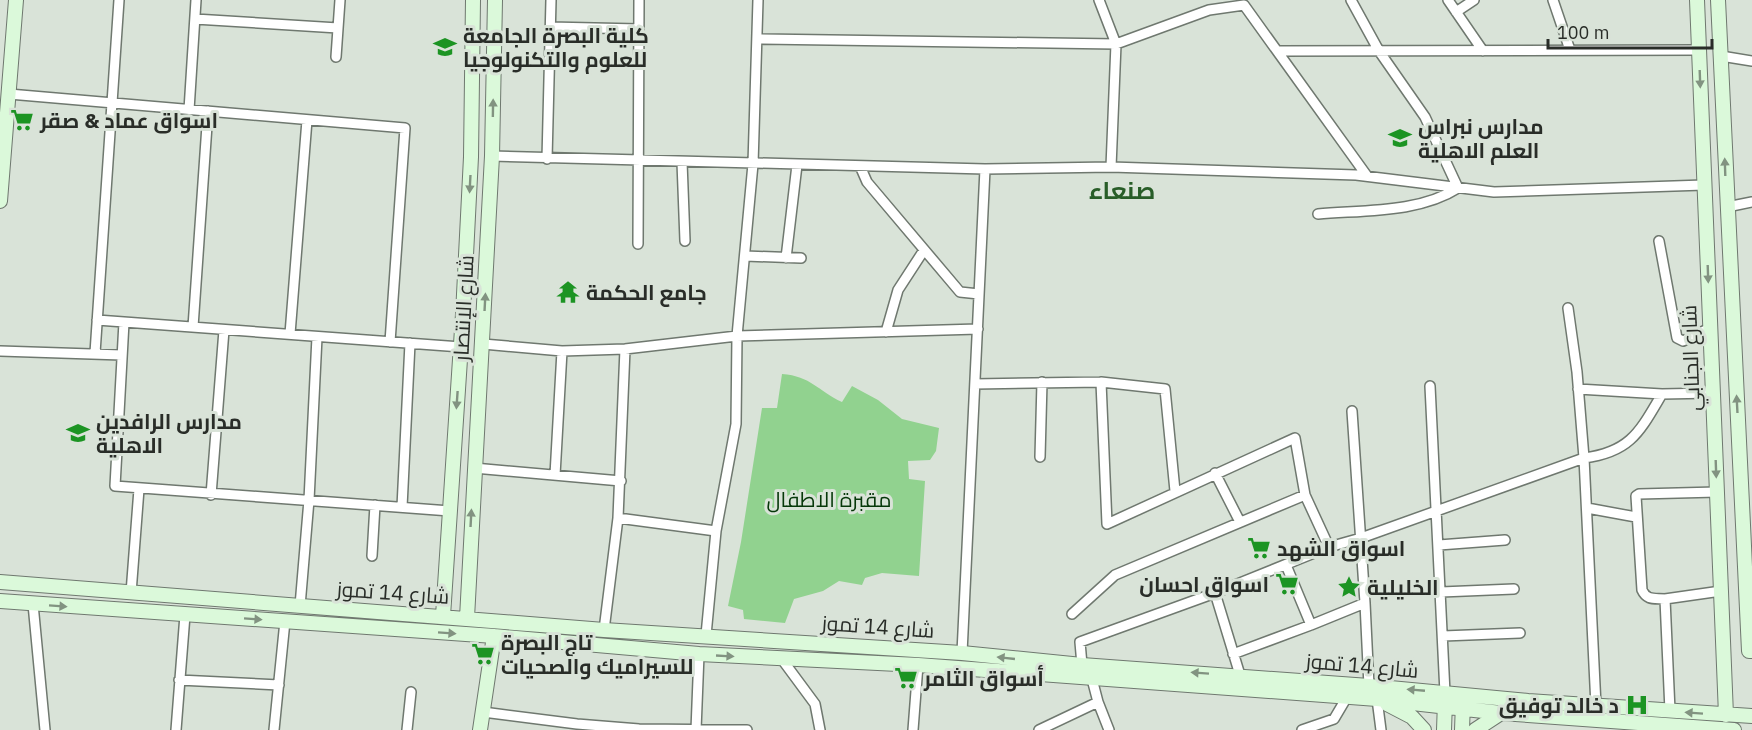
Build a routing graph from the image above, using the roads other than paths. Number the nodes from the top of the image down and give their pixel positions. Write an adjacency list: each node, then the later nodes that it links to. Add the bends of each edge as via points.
1 (16, 0): 34 (main road)
2 (119, 0): 35 (street)
3 (196, 0): 20 (street)
4 (340, 0): 22 (street)
5 (473, 0): 77 (main road, شارع الإنتصار, one-way to 77, via 471,157)
6 (495, 0): 39 (main road, شارع الإنتصار, one-way to 6)
7 (551, 0): 21 (street)
8 (639, 0): 23 (street)
9 (758, 0): 24 (street)
10 (1099, 0): 25 (street)
11 (1209, 0): 18 (street)
12 (1351, 0): 29 (street)
13 (1448, 0): 19 (street)
14 (1474, 0): 19 (street)
15 (1553, 0): 26 (street)
16 (1697, 0): 27 (main road, شارع الجنابي)
17 (1718, 0): 31 (main road, شارع الجنابي)
18 (1209, 10): 25 (street); 28 (street, via 1244,5)
19 (1456, 12): 30 (street)
20 (195, 19): 22 (street); 36 (street)
21 (550, 27): 23 (street); 40 (street)
22 (338, 28): 32 (street)
23 (639, 29): 41 (street)
24 (758, 39): 25 (street); 43 (street)
25 (1116, 44): 46 (street)
26 (1570, 50): 27 (street); 30 (street)
27 (1699, 50): 49 (main road, شارع الجنابي, one-way to 49)
28 (1278, 51): 29 (street); 48 (street)
29 (1379, 51): 30 (street); 50 (street, via 1425,117)
30 (1483, 51)
31 (1721, 56): 33 (street); 53 (main road, شارع الجنابي, one-way to 31)
32 (336, 57)
33 (1752, 60)
34 (5, 101): 35 (street); 51 (main road)
35 (111, 103): 36 (street); 64 (street)
36 (189, 110): 37 (street)
37 (208, 111): 38 (street); 66 (street)
38 (307, 120): 71 (street); 74 (street, via 405,128)
39 (492, 156): 40 (street); 76 (main road, شارع الإنتصار, one-way to 39)
40 (547, 159): 41 (street)
41 (638, 161): 42 (street); 57 (street)
42 (682, 162): 43 (street); 55 (street)
43 (753, 164): 44 (street); 59 (street)
44 (796, 165): 45 (street); 60 (street)
45 (860, 166): 47 (street); 58 (street, via 867,182)
46 (1111, 167): 47 (street); 48 (street)
47 (985, 169): 62 (street)
48 (1367, 176): 50 (street)
49 (1704, 185): 50 (street, via 1494,192); 67 (main road, شارع الجنابي, one-way to 67)
50 (1458, 188): 54 (street, via 1418,205)
51 (0, 201)
52 (1752, 202): 53 (street)
53 (1727, 207): 97 (main road, شارع الجنابي, one-way to 53)
54 (1318, 214)
55 (686, 241)
56 (1659, 241): 67 (street, via 1677,338 1683,341)
57 (638, 244)
58 (924, 250): 62 (street, via 960,292); 70 (street, via 898,290)
59 (745, 256): 60 (street); 72 (street)
60 (786, 258): 61 (street)
61 (801, 258)
62 (979, 294): 68 (street)
63 (1568, 308): 87 (street)
64 (97, 320): 65 (street); 81 (street)
65 (124, 322): 66 (street); 82 (street)
66 (193, 327): 69 (street)
67 (1710, 328): 88 (main road, شارع الجنابي)
68 (978, 329): 70 (street); 85 (street)
69 (225, 330): 71 (street); 101 (street)
70 (886, 332): 72 (street)
71 (290, 334): 73 (street)
72 (737, 336): 78 (street); 112 (street, via 736,424)
73 (317, 337): 74 (street); 103 (street)
74 (390, 342): 75 (street)
75 (410, 343): 77 (street); 105 (street)
76 (483, 344): 80 (street); 93 (main road, شارع الإنتصار)
77 (461, 347): 108 (main road, شارع الإنتصار, one-way to 108)
78 (625, 349): 80 (street); 96 (street)
79 (0, 351): 81 (street)
80 (562, 351): 95 (street)
81 (95, 353): 82 (street)
82 (122, 355): 98 (street, via 115,486)
83 (1042, 382): 84 (street); 85 (street); 91 (street)
84 (1101, 382): 99 (street, via 1165,388); 99 (street, via 1107,524)
85 (975, 384): 145 (street)
86 (1430, 386): 107 (street)
87 (1578, 389): 89 (street); 92 (street)
88 (1713, 393): 89 (street); 100 (main road, شارع الجنابي, one-way to 100)
89 (1662, 394): 92 (street, via 1625,444 1604,456)
90 (1352, 411): 113 (street)
91 (1040, 457)
92 (1584, 458): 106 (street); 107 (street)
93 (474, 468): 95 (street); 119 (main road, شارع الإنتصار, one-way to 93)
94 (1215, 473): 99 (street); 102 (street, via 1295,438); 111 (street)
95 (555, 475): 96 (street)
96 (621, 481): 109 (street)
97 (1747, 488): 121 (main road, شارع الجنابي)
98 (140, 489): 101 (street); 126 (street)
99 (1175, 491)
100 (1717, 492): 110 (street, via 1639,494 1635,496); 124 (main road, شارع الجنابي)
101 (211, 495): 103 (street)
102 (1305, 495): 111 (street); 116 (street)
103 (309, 500): 104 (street); 132 (street)
104 (375, 505): 105 (street); 118 (street)
105 (402, 507): 108 (street)
106 (1587, 508): 110 (street); 162 (street)
107 (1438, 510): 113 (street); 115 (street)
108 (450, 511): 117 (main road, شارع الإنتصار)
109 (618, 518): 112 (street); 139 (street)
110 (1636, 518): 128 (street, via 1644,596)
111 (1240, 522): 133 (street, via 1115,575)
112 (716, 531): 141 (street)
113 (1361, 538): 116 (street); 130 (street)
114 (1505, 540): 115 (street)
115 (1439, 545): 125 (street)
116 (1329, 548): 120 (street)
117 (448, 555): 119 (main road); 135 (main road, شارع الإنتصار)
118 (372, 556)
119 (470, 556): 136 (main road, شارع الإنتصار)
120 (1286, 565): 127 (street); 138 (street)
121 (1749, 575): 144 (main road, شارع الجنابي)
122 (0, 582): 126 (main road, شارع 14 تموز)
123 (1514, 589): 125 (street)
124 (1721, 591): 128 (street); 168 (main road, شارع الجنابي)
125 (1441, 592): 143 (street)
126 (130, 593): 132 (main road, شارع 14 تموز)
127 (1215, 593): 147 (street); 150 (street, via 1080,642)
128 (1665, 599): 165 (street)
129 (0, 601): 131 (main road, شارع 14 تموز)
130 (1365, 603): 138 (street); 155 (street)
131 (33, 604): 134 (main road, شارع 14 تموز, one-way to 134); 173 (street)
132 (300, 606): 135 (main road, شارع 14 تموز)
133 (1072, 614)
134 (184, 615): 137 (main road, شارع 14 تموز, one-way to 137); 153 (street)
135 (443, 616): 136 (main road, شارع 14 تموز)
136 (467, 618): 139 (main road, شارع 14 تموز)
137 (285, 621): 142 (main road, شارع 14 تموز, one-way to 142); 154 (street)
138 (1311, 626): 147 (street)
139 (604, 630): 141 (main road, شارع 14 تموز)
140 (1520, 633): 143 (street)
141 (706, 635): 145 (main road, شارع 14 تموز)
142 (494, 636): 146 (main road, شارع 14 تموز); 166 (main road)
143 (1443, 636): 157 (street)
144 (1752, 651)
145 (962, 653): 150 (main road, شارع 14 تموز, one-way to 145)
146 (699, 654): 148 (main road, شارع 14 تموز, one-way to 148); 172 (street)
147 (1233, 654): 151 (street)
148 (781, 658): 149 (main road, شارع 14 تموز); 179 (street, via 815,704)
149 (918, 665): 152 (main road, شارع 14 تموز); 180 (street)
150 (1082, 665): 151 (main road, شارع 14 تموز, one-way to 150)
151 (1240, 675): 155 (main road, شارع 14 تموز)
152 (1092, 678): 159 (main road, شارع 14 تموز); 161 (street)
153 (179, 680): 154 (street); 174 (street)
154 (279, 685): 175 (street)
155 (1369, 686): 157 (main road, شارع 14 تموز, one-way to 155)
156 (411, 692): 176 (street)
157 (1445, 693): 158 (main road, شارع 14 تموز); 163 (main road)
158 (1463, 695): 162 (main road, شارع 14 تموز); 164 (main road)
159 (1347, 697): 160 (main road, شارع 14 تموز); 183 (street, via 1334,718)
160 (1377, 699): 163 (main road, شارع 14 تموز); 184 (street); 185 (main road, via 1412,717)
161 (1098, 702): 181 (street); 182 (street)
162 (1596, 706): 165 (main road, شارع 14 تموز)
163 (1445, 708): 164 (main road, شارع 14 تموز); 186 (main road)
164 (1463, 710): 167 (main road, شارع 14 تموز); 187 (main road)
165 (1670, 711): 168 (main road, شارع 14 تموز, one-way to 165)
166 (483, 712): 170 (street); 177 (main road)
167 (1501, 713): 188 (main road); 189 (main road, شارع 14 تموز)
168 (1726, 715): 169 (main road, شارع 14 تموز)
169 (1752, 716)
170 (577, 727): 171 (street)
171 (639, 729): 172 (street)
172 (696, 729): 178 (street)
173 (45, 730)
174 (176, 730)
175 (274, 730)
176 (407, 730)
177 (480, 730)
178 (747, 730)
179 (820, 730)
180 (913, 730)
181 (1039, 730)
182 (1109, 730)
183 (1302, 730)
184 (1381, 730)
185 (1424, 730)
186 (1444, 730)
187 (1462, 730)
188 (1475, 730)
189 (1734, 730)

